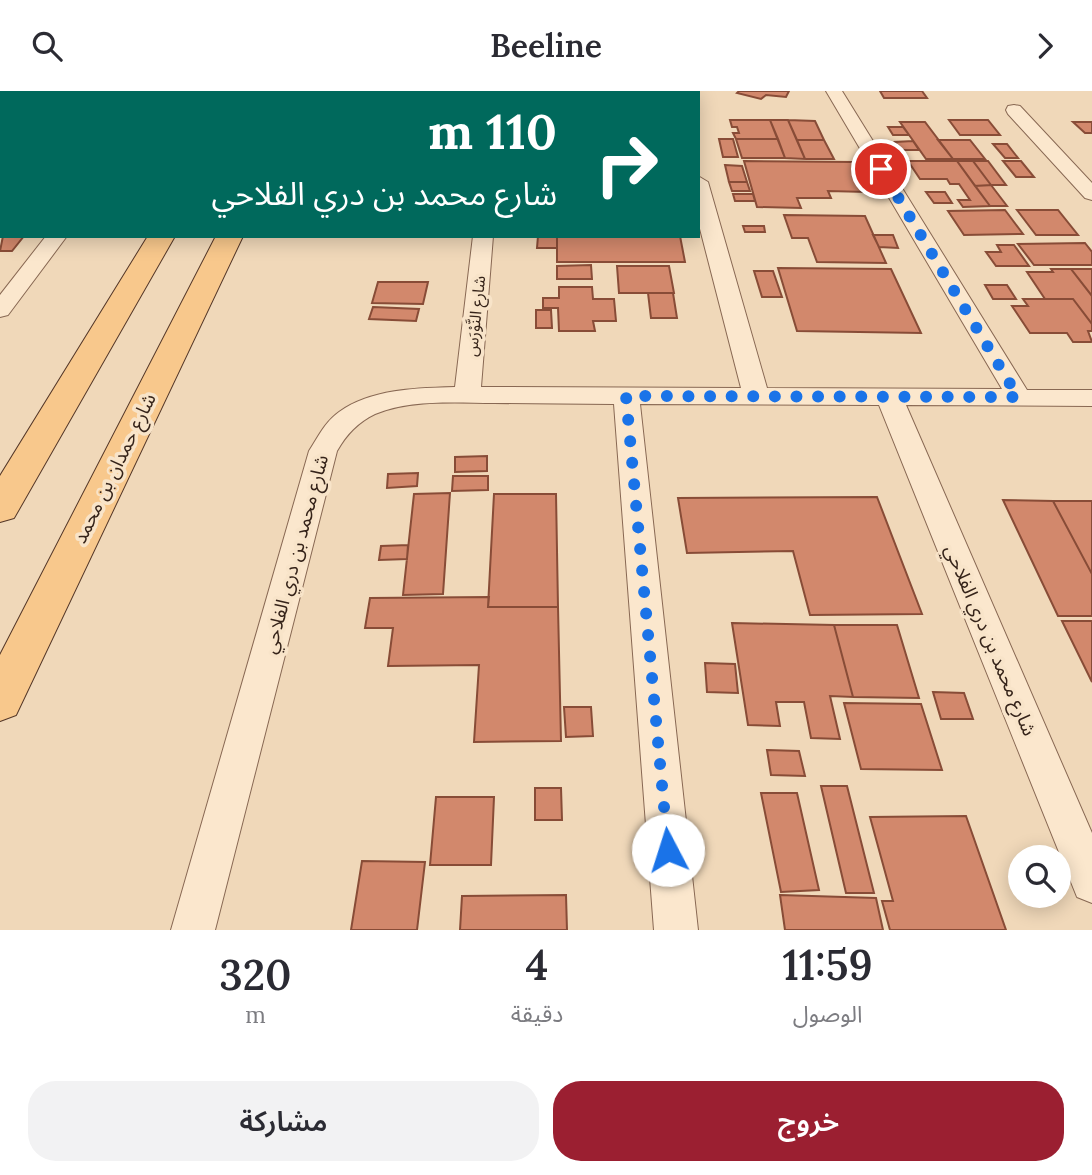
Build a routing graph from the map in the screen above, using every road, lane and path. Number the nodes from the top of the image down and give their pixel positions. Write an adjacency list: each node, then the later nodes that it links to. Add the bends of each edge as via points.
1 (834, 91): 14 (street)
2 (1014, 110): 4 (street)
3 (700, 189): 12 (street)
4 (1092, 194)
5 (55, 238): 9 (street)
6 (161, 238): 16 (main road)
7 (229, 238): 17 (main road, شارع حمدان بن محمد)
8 (483, 238): 10 (street, شارع النَّوْرَس)
9 (0, 310)
10 (467, 395): 11 (street, شارع محمد بن دري الفلاحي); 19 (street, شارع محمد بن دري الفلاحي, via 389,400 351,417 329,437)
11 (626, 396): 12 (street, شارع محمد بن دري الفلاحي); 20 (street)
12 (756, 396): 13 (street, شارع محمد بن دري الفلاحي)
13 (889, 397): 14 (street, شارع محمد بن دري الفلاحي); 18 (street, شارع محمد بن دري الفلاحي)
14 (1018, 397): 15 (street, شارع محمد بن دري الفلاحي)
15 (1092, 398)
16 (0, 508)
17 (0, 701)
18 (1092, 882)
19 (193, 930)
20 (676, 930)

